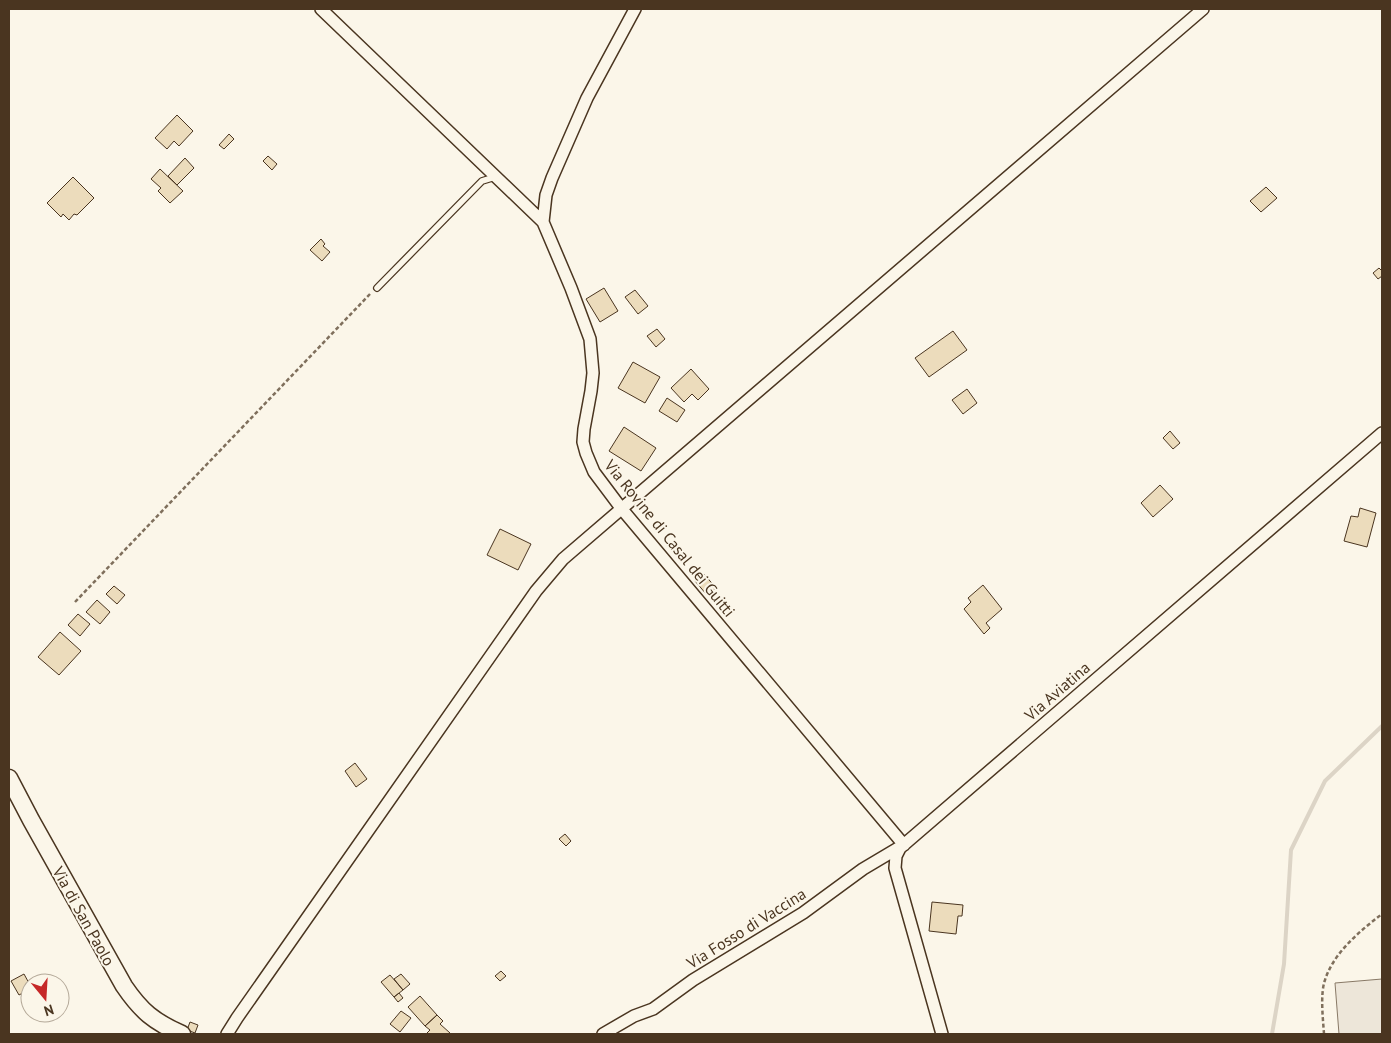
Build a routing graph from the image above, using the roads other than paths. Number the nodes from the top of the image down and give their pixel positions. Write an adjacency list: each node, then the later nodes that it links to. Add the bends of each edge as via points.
1 (321, 9): 4 (street)
2 (635, 9): 5 (street, Via Rovine di Casal dei Guitti, via 587,98 564,151 546,195)
3 (1203, 9): 8 (street)
4 (495, 177): 5 (street); 6 (lane, via 482,181)
5 (543, 222): 8 (street, Via Rovine di Casal dei Guitti, via 590,339 593,372 583,442 594,472)
6 (377, 288)
7 (1382, 433): 10 (street, Via Aviatina)
8 (621, 508): 10 (street, Via Rovine di Casal dei Guitti); 12 (street, via 569,553 540,585)
9 (9, 778): 11 (street, Via di San Paolo, via 124,986 151,1018)
10 (904, 845): 13 (street, Via Fosso di Vaccina, via 653,1009); 14 (street, Via Aviatina, via 896,856 896,868)
11 (182, 1034)
12 (227, 1034)
13 (603, 1034)
14 (942, 1034)

